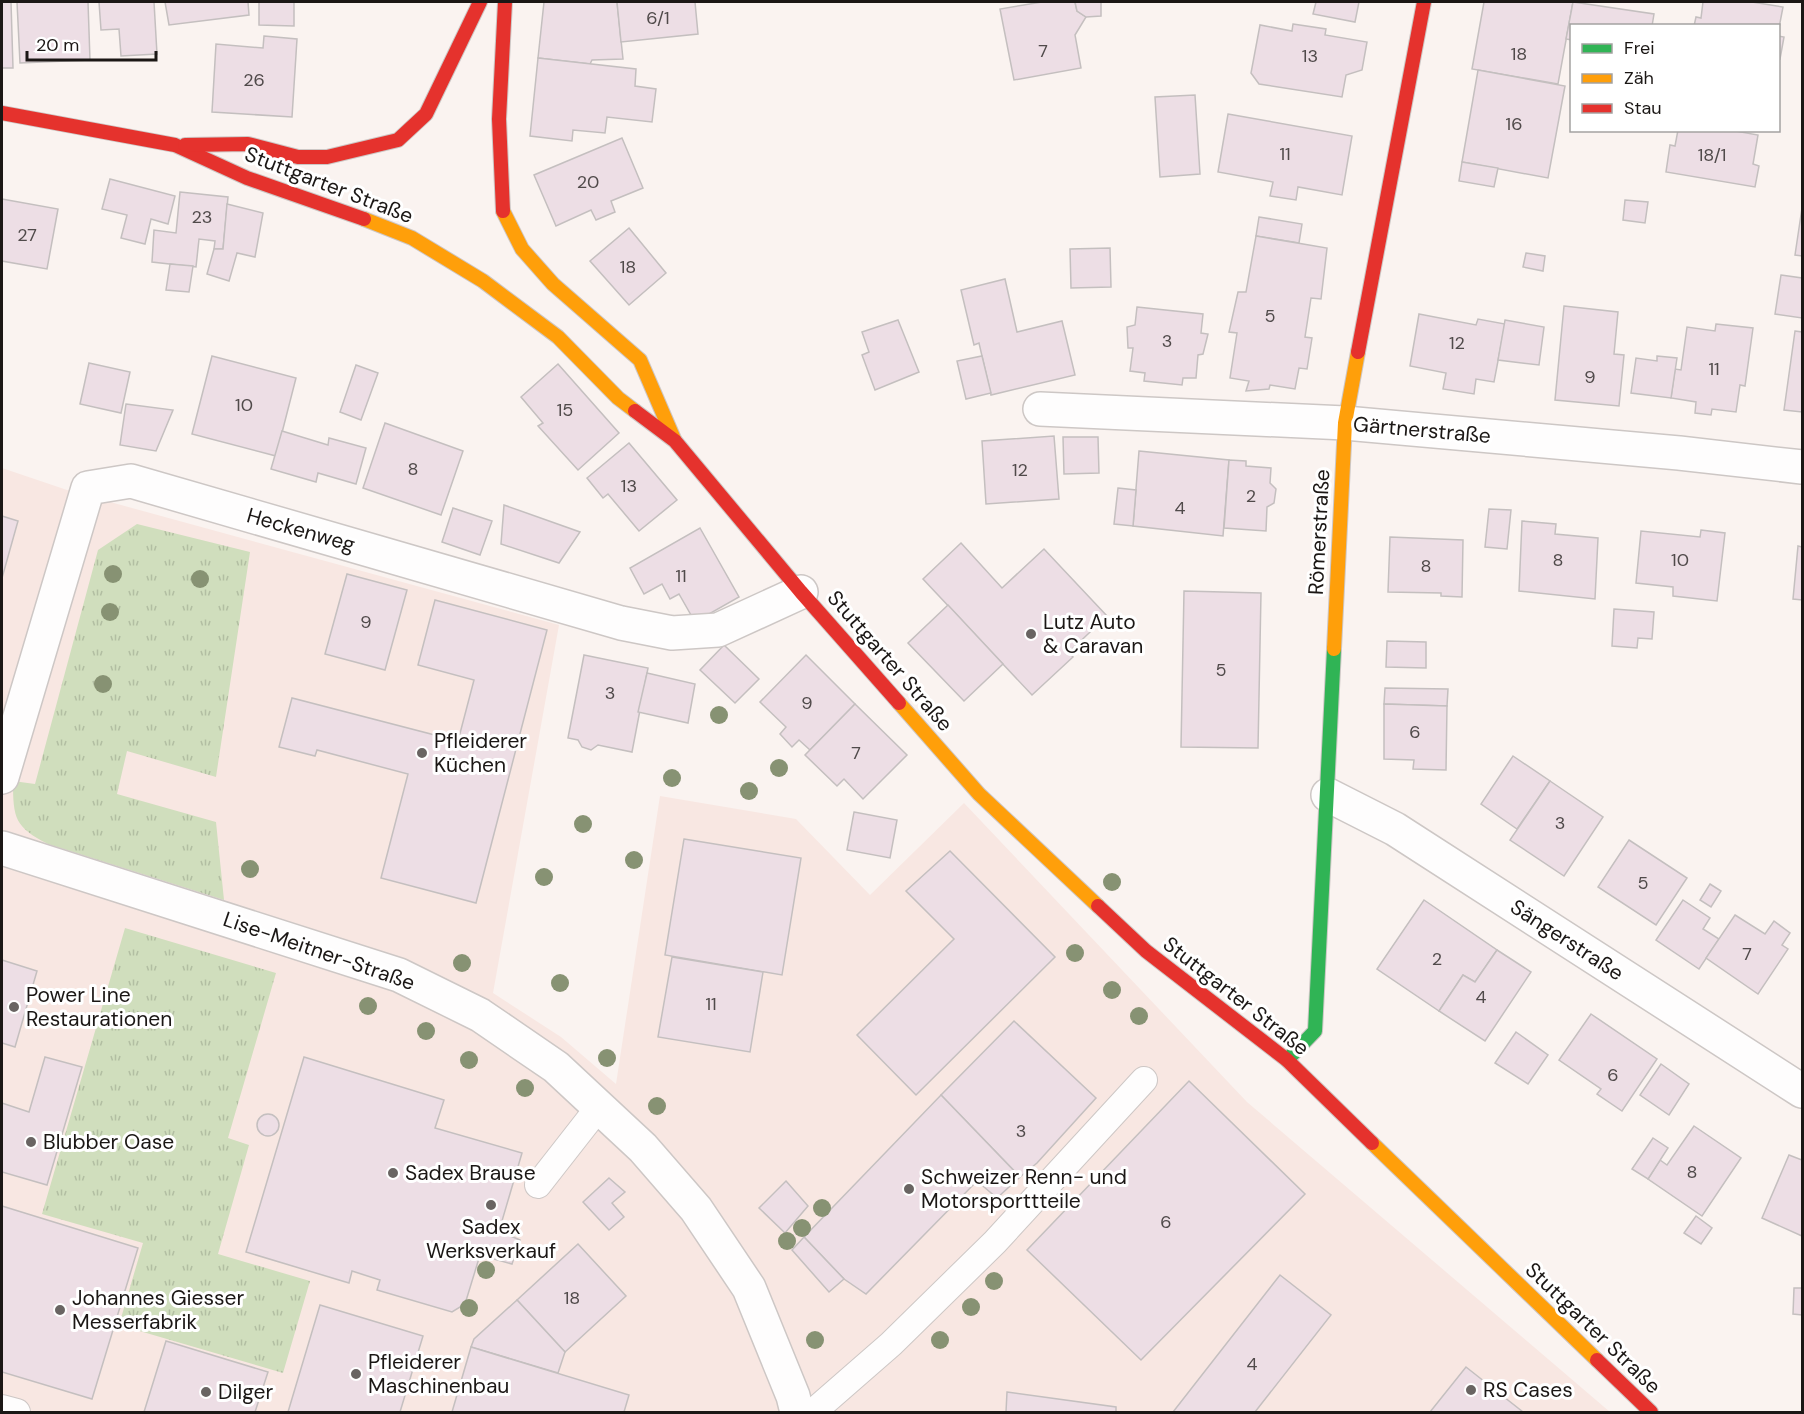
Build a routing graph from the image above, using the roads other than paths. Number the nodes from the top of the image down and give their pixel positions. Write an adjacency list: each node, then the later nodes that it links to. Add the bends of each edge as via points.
1 (480, 2): 5 (main road, via 426,114 398,140 327,157 298,157 248,144)
2 (505, 2): 8 (main road, via 499,119 503,215 522,249 553,284 640,360)
3 (1424, 2): 7 (main road, Römerstraße)
4 (2, 113): 5 (main road, Stuttgarter Straße)
5 (176, 145): 8 (main road, Stuttgarter Straße, via 248,178 412,238 483,281 558,337 618,398)
6 (1040, 409): 7 (street, Gärtnerstraße)
7 (1345, 423): 9 (street, Gärtnerstraße); 12 (main road, Römerstraße)
8 (675, 441): 10 (main road, Stuttgarter Straße)
9 (1803, 466)
10 (801, 592): 11 (street, Heckenweg, via 718,630 672,633 621,623 131,481 88,489); 14 (main road, Stuttgarter Straße, via 979,794 1146,951)
11 (2, 777)
12 (1328, 795): 14 (main road, Römerstraße, via 1315,1031); 16 (street, Sängerstraße, via 1395,829)
13 (2, 848): 17 (street, Lise-Meitner-Straße, via 399,975 480,1015 556,1067)
14 (1287, 1060): 23 (main road, Stuttgarter Straße)
15 (1144, 1080): 22 (lane, via 995,1242 891,1344)
16 (1803, 1092)
17 (599, 1107): 18 (lane); 21 (street, Lise-Meitner-Straße, via 696,1209 748,1287)
18 (538, 1185)
19 (2, 1408): 20 (lane)
20 (17, 1413)
21 (797, 1413)
22 (813, 1413)
23 (1651, 1413)

